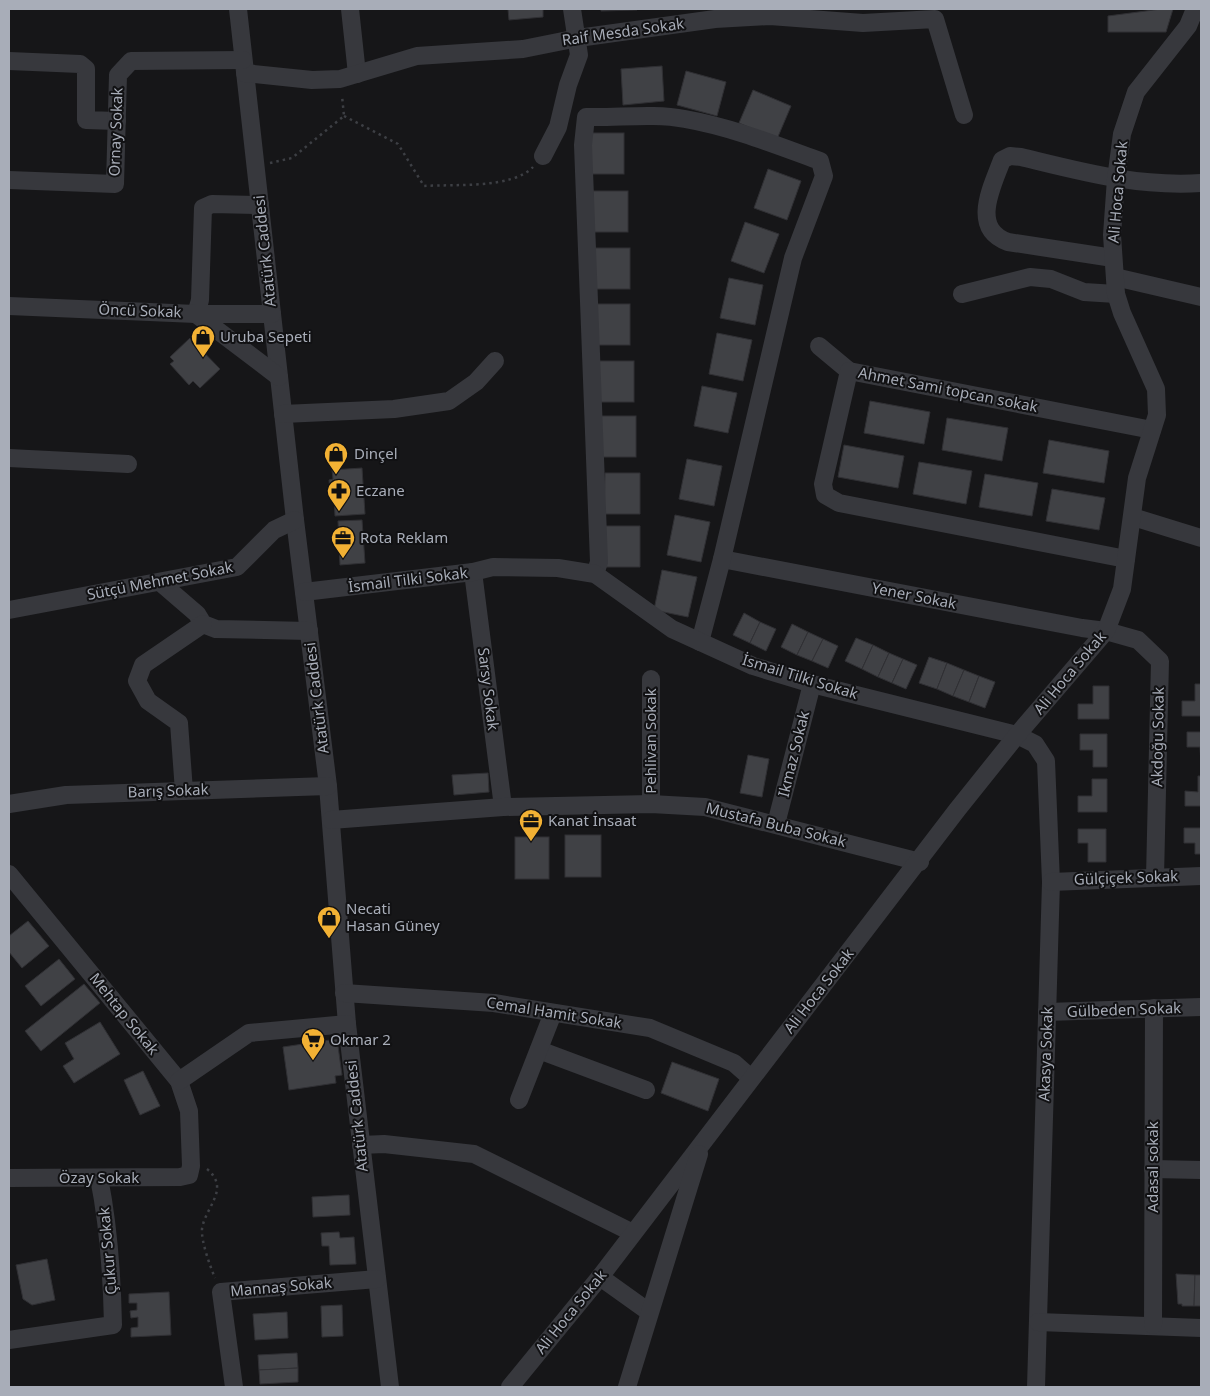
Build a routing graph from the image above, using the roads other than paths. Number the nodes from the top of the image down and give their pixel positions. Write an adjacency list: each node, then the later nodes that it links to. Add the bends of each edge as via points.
1 (238, 9): 8 (street, Atatürk Caddesi)
2 (350, 9): 9 (street)
3 (572, 9): 6 (street)
4 (1195, 9): 13 (street, Ali Hoca Sokak, via 1188,26 1136,92 1122,134)
5 (715, 14): 6 (street, Raif Mesda Sokak); 10 (street, Raif Mesda Sokak, via 863,23 935,19)
6 (578, 38): 9 (street, Raif Mesda Sokak, via 523,49 416,56); 12 (street, via 579,55 558,127)
7 (9, 60): 11 (street, via 80,64 86,69 86,120)
8 (244, 67): 9 (street, Raif Mesda Sokak, via 312,80 340,80); 11 (street, Ornay Sokak, via 131,61 118,75); 16 (street, Atatürk Caddesi)
9 (357, 74)
10 (964, 115)
11 (117, 121): 14 (street, Ornay Sokak, via 115,184)
12 (543, 156)
13 (1116, 179): 15 (street, via 1167,185); 17 (street, Ali Hoca Sokak); 17 (street, via 1010,156 1002,160 988,200 987,214 995,238)
14 (9, 180)
15 (1201, 183)
16 (260, 205): 22 (street, via 212,204 203,208 200,300); 23 (street, Atatürk Caddesi)
17 (1113, 258): 18 (street, Ali Hoca Sokak)
18 (1116, 285): 19 (street, via 1084,292 1051,279 1030,278); 20 (street); 29 (street, Ali Hoca Sokak, via 1122,313 1156,389)
19 (962, 294)
20 (1201, 297)
21 (9, 306): 22 (street, Öncü Sokak)
22 (196, 314): 23 (street, Öncü Sokak); 27 (street)
23 (272, 314): 27 (street, Atatürk Caddesi)
24 (819, 346): 26 (street)
25 (495, 361): 28 (street, via 476,382 449,401 394,409)
26 (849, 371): 29 (street, Ahmet Sami topcan sokak); 36 (street, Ahmet Sami topcan sokak, via 824,484 825,495 839,503)
27 (279, 377): 28 (street, Atatürk Caddesi)
28 (283, 414): 33 (street, Atatürk Caddesi)
29 (1152, 430): 32 (street, Ali Hoca Sokak, via 1138,478)
30 (9, 458): 31 (street)
31 (128, 464)
32 (1133, 517): 34 (street); 36 (street, Ali Hoca Sokak)
33 (295, 520): 39 (street, Sütçü Mehmet Sokak, via 274,530 237,567); 40 (street, Atatürk Caddesi)
34 (1201, 538)
35 (722, 559): 38 (street, via 793,258 824,176 820,161 730,130 685,119 662,116 586,117 583,145 599,562); 44 (street, Yener Sokak); 45 (street)
36 (1126, 559): 44 (street, Ali Hoca Sokak, via 1122,589)
37 (473, 572): 38 (street, İsmail Tilki Sokak, via 493,567 558,568); 40 (street, İsmail Tilki Sokak); 53 (street, Sarsy Sokak)
38 (595, 574): 45 (street, İsmail Tilki Sokak, via 672,629)
39 (161, 583): 41 (street, Sütçü Mehmet Sokak); 42 (street, via 197,614)
40 (304, 592): 43 (street, Atatürk Caddesi)
41 (9, 610)
42 (203, 624): 43 (street, via 216,629); 50 (street, via 143,666 137,682 148,701 179,723)
43 (309, 631): 49 (street, Atatürk Caddesi)
44 (1106, 631): 48 (street, Ali Hoca Sokak); 59 (street, Akdoğu Sokak, via 1138,640 1160,661)
45 (700, 642): 47 (street, İsmail Tilki Sokak, via 753,666)
46 (651, 679): 52 (street, Pehlivan Sokak)
47 (812, 684): 48 (street, İsmail Tilki Sokak); 55 (street, Ikmaz Sokak)
48 (1017, 735): 56 (street, Ali Hoca Sokak); 60 (street, Akasya Sokak, via 1035,744 1046,762)
49 (328, 786): 50 (street, Barış Sokak); 54 (street, Atatürk Caddesi)
50 (184, 791): 51 (street, Barış Sokak, via 66,795)
51 (9, 804)
52 (651, 804): 53 (street, Mustafa Buba Sokak); 55 (street, Mustafa Buba Sokak, via 705,807)
53 (503, 807): 54 (street, Mustafa Buba Sokak)
54 (331, 820): 61 (street, Atatürk Caddesi)
55 (776, 824): 56 (street, Mustafa Buba Sokak)
56 (920, 862): 68 (street, Ali Hoca Sokak)
57 (9, 874): 69 (street, Mehtap Sokak)
58 (1201, 876): 59 (street, Gülçiçek Sokak)
59 (1155, 877): 60 (street, Gülçiçek Sokak)
60 (1051, 882): 64 (street, Akasya Sokak)
61 (344, 993): 65 (street, Cemal Hamit Sokak, via 494,1003); 66 (street, Atatürk Caddesi)
62 (1201, 1007): 63 (street, Gülbeden Sokak)
63 (1154, 1008): 64 (street, Gülbeden Sokak); 74 (street, Adasal sokak)
64 (1047, 1012): 83 (street, Akasya Sokak)
65 (553, 1013): 67 (street); 68 (street, Cemal Hamit Sokak, via 650,1028 734,1063)
66 (347, 1024): 69 (street, via 249,1033); 73 (street, Atatürk Caddesi)
67 (539, 1050): 70 (street); 71 (street)
68 (751, 1078): 72 (street, Ali Hoca Sokak)
69 (179, 1081): 75 (street, Mehtap Sokak, via 189,1111)
70 (646, 1090)
71 (519, 1100)
72 (703, 1141): 79 (street, Ali Hoca Sokak); 82 (street, Ali Hoca Sokak)
73 (361, 1145): 79 (street, via 384,1144 474,1154); 81 (street, Atatürk Caddesi)
74 (1153, 1169): 76 (street); 84 (street, Adasal sokak)
75 (190, 1170): 78 (street, Özay Sokak, via 180,1177)
76 (1201, 1170)
77 (9, 1178): 78 (street, Özay Sokak)
78 (99, 1178): 86 (street, Çukur Sokak, via 106,1210 113,1325)
79 (633, 1233): 80 (street, Ali Hoca Sokak)
80 (600, 1277): 82 (street); 89 (street, Ali Hoca Sokak)
81 (376, 1279): 87 (street, Mannaş Sokak, via 221,1292); 88 (street, Atatürk Caddesi)
82 (649, 1312): 90 (street, Ali Hoca Sokak)
83 (1038, 1322): 84 (street); 91 (street, Akasya Sokak)
84 (1153, 1325): 85 (street)
85 (1201, 1328)
86 (9, 1340)
87 (234, 1387)
88 (390, 1387)
89 (510, 1387)
90 (627, 1387)
91 (1036, 1387)

